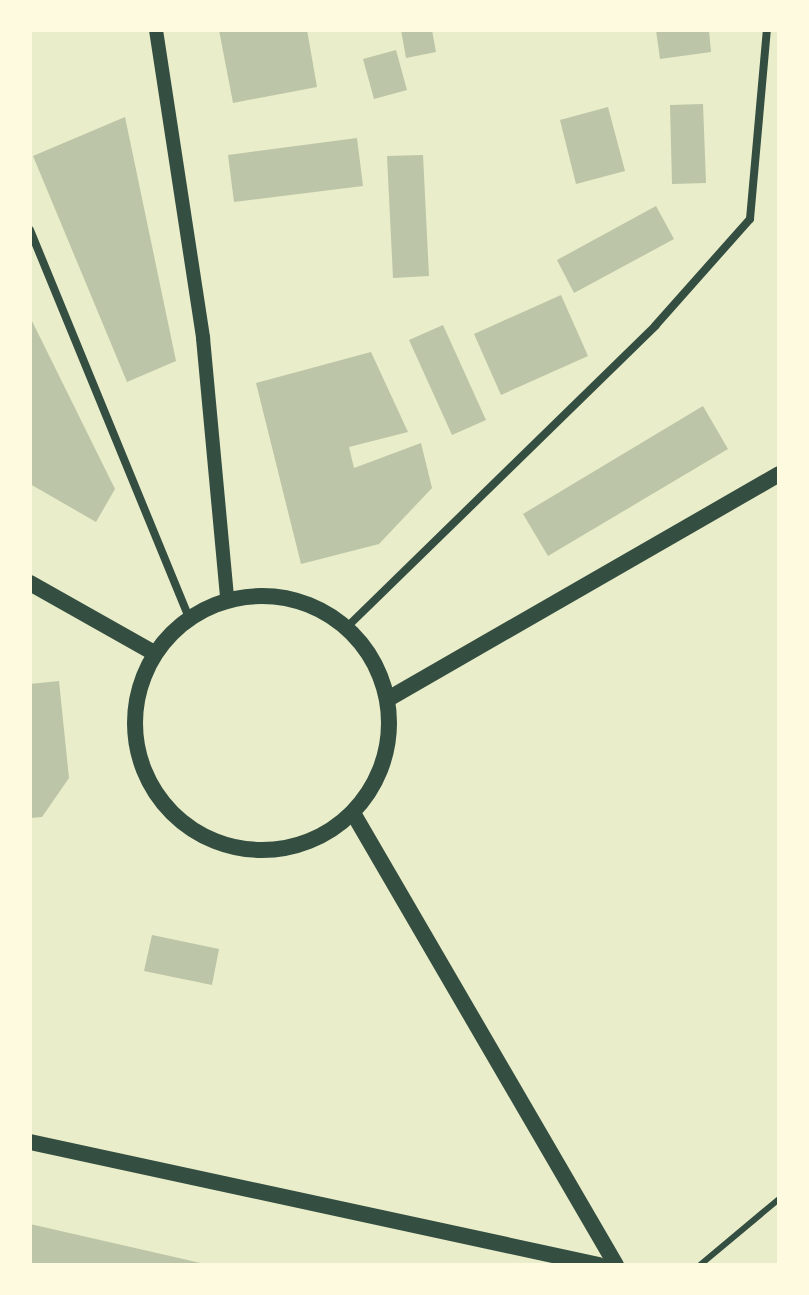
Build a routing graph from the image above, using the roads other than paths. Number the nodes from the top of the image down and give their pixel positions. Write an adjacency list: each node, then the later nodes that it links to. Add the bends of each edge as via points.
1 (156, 30): 7 (street, via 203,338)
2 (767, 30): 9 (street, via 750,219 655,326)
3 (30, 230): 8 (street)
4 (779, 474): 5 (main road)
5 (771, 484): 11 (main road)
6 (30, 583): 10 (main road)
7 (227, 599): 8 (main road); 9 (main road, via 284,598 311,605)
8 (189, 617): 10 (main road)
9 (347, 627): 11 (main road, via 373,659)
10 (154, 653): 12 (main road, via 134,703 137,757 162,805 203,839 256,852 309,843)
11 (388, 699): 12 (main road, via 389,740 377,779)
12 (353, 813): 16 (main road)
13 (30, 1142): 15 (main road)
14 (779, 1199): 17 (lane)
15 (599, 1265)
16 (616, 1265)
17 (700, 1265)

